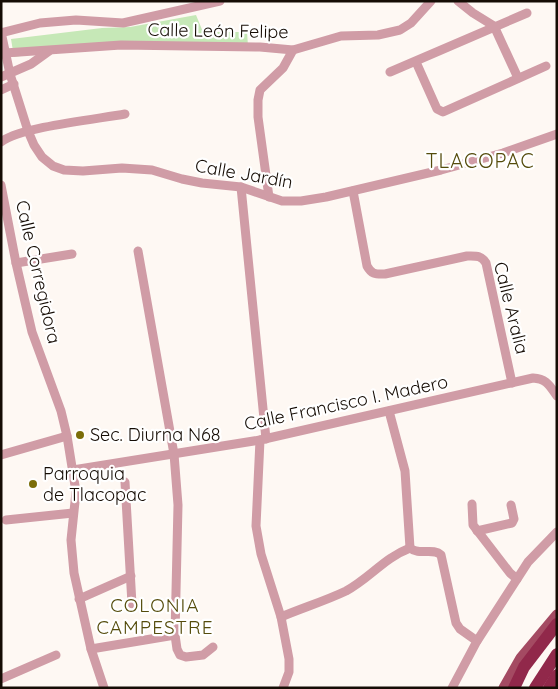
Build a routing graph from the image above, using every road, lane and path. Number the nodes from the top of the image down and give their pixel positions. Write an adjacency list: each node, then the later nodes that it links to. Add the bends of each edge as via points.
1 (220, 1): 4 (street)
2 (431, 1): 9 (street, Calle León Felipe, via 400,30 378,35 341,36)
3 (458, 1): 6 (street)
4 (196, 4): 7 (street, via 123,23 76,20 40,23)
5 (527, 13): 6 (street)
6 (494, 26): 11 (street); 15 (street)
7 (1, 33): 10 (street, Calle Jardín)
8 (51, 50): 9 (street, Calle León Felipe, via 121,45); 10 (street, Calle León Felipe); 14 (street, via 31,64)
9 (293, 50): 25 (street, via 283,68 260,90 258,100)
10 (5, 53): 14 (street, Calle Jardín)
11 (416, 62): 13 (street); 15 (street, via 438,110 443,112)
12 (546, 66): 15 (street)
13 (390, 72)
14 (6, 75): 16 (street, Calle Jardín)
15 (518, 78)
16 (14, 84): 17 (street); 19 (street, Calle Jardín)
17 (1, 90)
18 (125, 114): 19 (street)
19 (28, 131): 21 (street); 23 (street, Calle Jardín, via 42,157 64,170 152,170 195,182)
20 (557, 134): 24 (street, Calle Jardín, via 503,153)
21 (1, 142)
22 (1, 185): 26 (street, Calle Corregidora)
23 (241, 187): 25 (street, Calle Jardín); 34 (street)
24 (353, 191): 25 (street, Calle Jardín, via 301,201); 30 (street, Calle Aralia, via 370,272 385,274 467,256 483,258)
25 (269, 197)
26 (3, 203): 29 (street, Calle Corregidora)
27 (138, 251): 35 (street)
28 (72, 254): 29 (street)
29 (16, 263): 33 (street, Calle Corregidora, via 32,332)
30 (512, 383): 31 (street, Calle Francisco I. Madero, via 542,378); 32 (street, Calle Francisco I. Madero)
31 (557, 396)
32 (389, 412): 34 (street, Calle Francisco I. Madero); 45 (street, via 404,471)
33 (68, 436): 36 (street); 37 (street, Calle Corregidora)
34 (263, 440): 35 (street, Calle Francisco I. Madero); 51 (street, via 256,526)
35 (174, 454): 37 (street, Calle Francisco I. Madero); 54 (street, via 178,505)
36 (1, 455)
37 (73, 470): 41 (street, Calle Corregidora)
38 (125, 482): 46 (street)
39 (472, 504): 43 (street, via 473,525)
40 (511, 505): 43 (street, via 512,523)
41 (74, 513): 42 (street); 48 (street, Calle Corregidora, via 71,540)
42 (6, 520)
43 (477, 531): 47 (street)
44 (557, 532): 47 (street)
45 (410, 548): 51 (street, via 386,560 346,591); 55 (street, via 414,552 441,555 456,623)
46 (131, 576): 48 (street); 49 (street)
47 (516, 579): 55 (street)
48 (79, 599): 57 (street, Calle Corregidora)
49 (132, 604)
50 (557, 615): 65 (main road, via 521,658)
51 (281, 617): 63 (street, via 289,665)
52 (557, 624): 66 (highway, via 524,667)
53 (557, 634): 67 (highway)
54 (175, 635): 56 (street, via 177,649 186,657 203,655); 57 (street)
55 (477, 641): 64 (street)
56 (213, 647)
57 (90, 649): 62 (street, Calle Corregidora)
58 (557, 654): 68 (highway)
59 (56, 655): 61 (street)
60 (557, 675): 69 (highway)
61 (1, 679)
62 (104, 688)
63 (282, 688)
64 (452, 688)
65 (504, 688)
66 (514, 688)
67 (519, 688)
68 (535, 688)
69 (549, 688)

